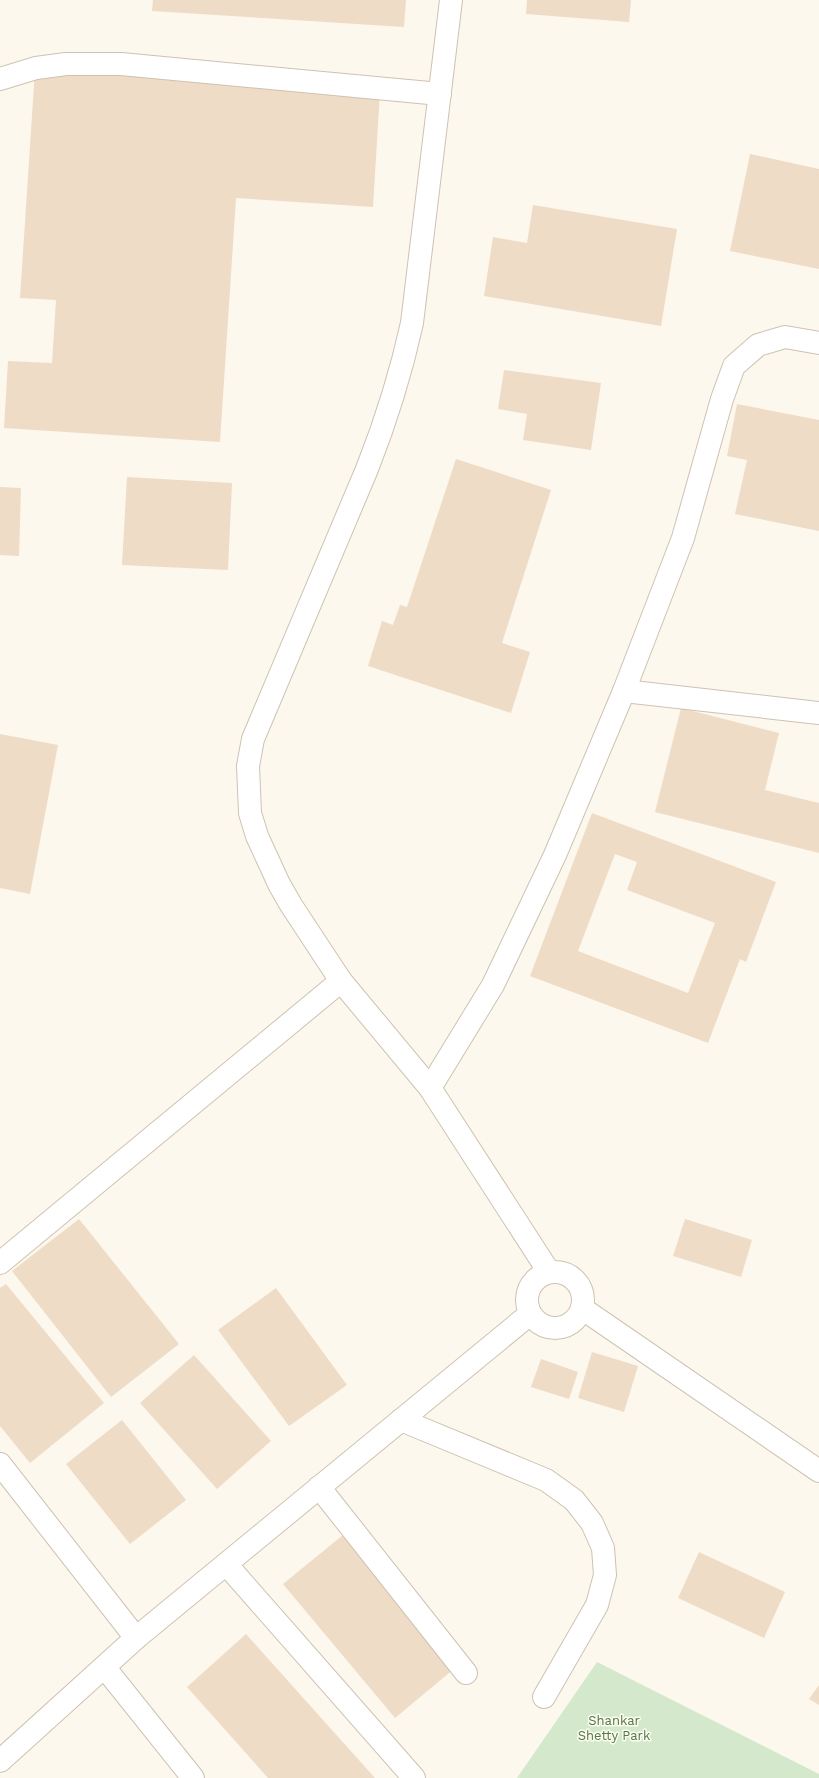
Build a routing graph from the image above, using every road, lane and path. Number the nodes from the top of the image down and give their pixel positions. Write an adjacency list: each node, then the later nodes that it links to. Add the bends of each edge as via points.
1 (451, 0): 3 (street)
2 (0, 79): 3 (street, via 36,68 66,64 121,64)
3 (440, 94): 7 (street, via 412,323 395,390 367,469 264,710 248,766 250,813 264,854 291,906)
4 (819, 343): 5 (street, via 785,337 758,345 734,366 722,399 683,538)
5 (624, 690): 6 (street); 8 (street, via 555,855 493,985)
6 (819, 713)
7 (341, 981): 8 (street); 9 (street)
8 (430, 1088): 10 (street)
9 (0, 1263)
10 (549, 1272): 11 (street, via 564,1273 576,1281 583,1294); 12 (street, via 536,1280 528,1292)
11 (583, 1309): 12 (street, via 575,1322 562,1328 547,1328 534,1320); 15 (street)
12 (530, 1314): 13 (street)
13 (401, 1420): 16 (street); 21 (street, via 546,1480 574,1500 592,1523 603,1548 605,1575 597,1606)
14 (0, 1464): 18 (street)
15 (819, 1470)
16 (319, 1487): 17 (street); 20 (street)
17 (226, 1564): 18 (street); 24 (street)
18 (136, 1638): 19 (street)
19 (105, 1668): 22 (street); 23 (street)
20 (466, 1673)
21 (544, 1697)
22 (0, 1761)
23 (193, 1778)
24 (414, 1778)

